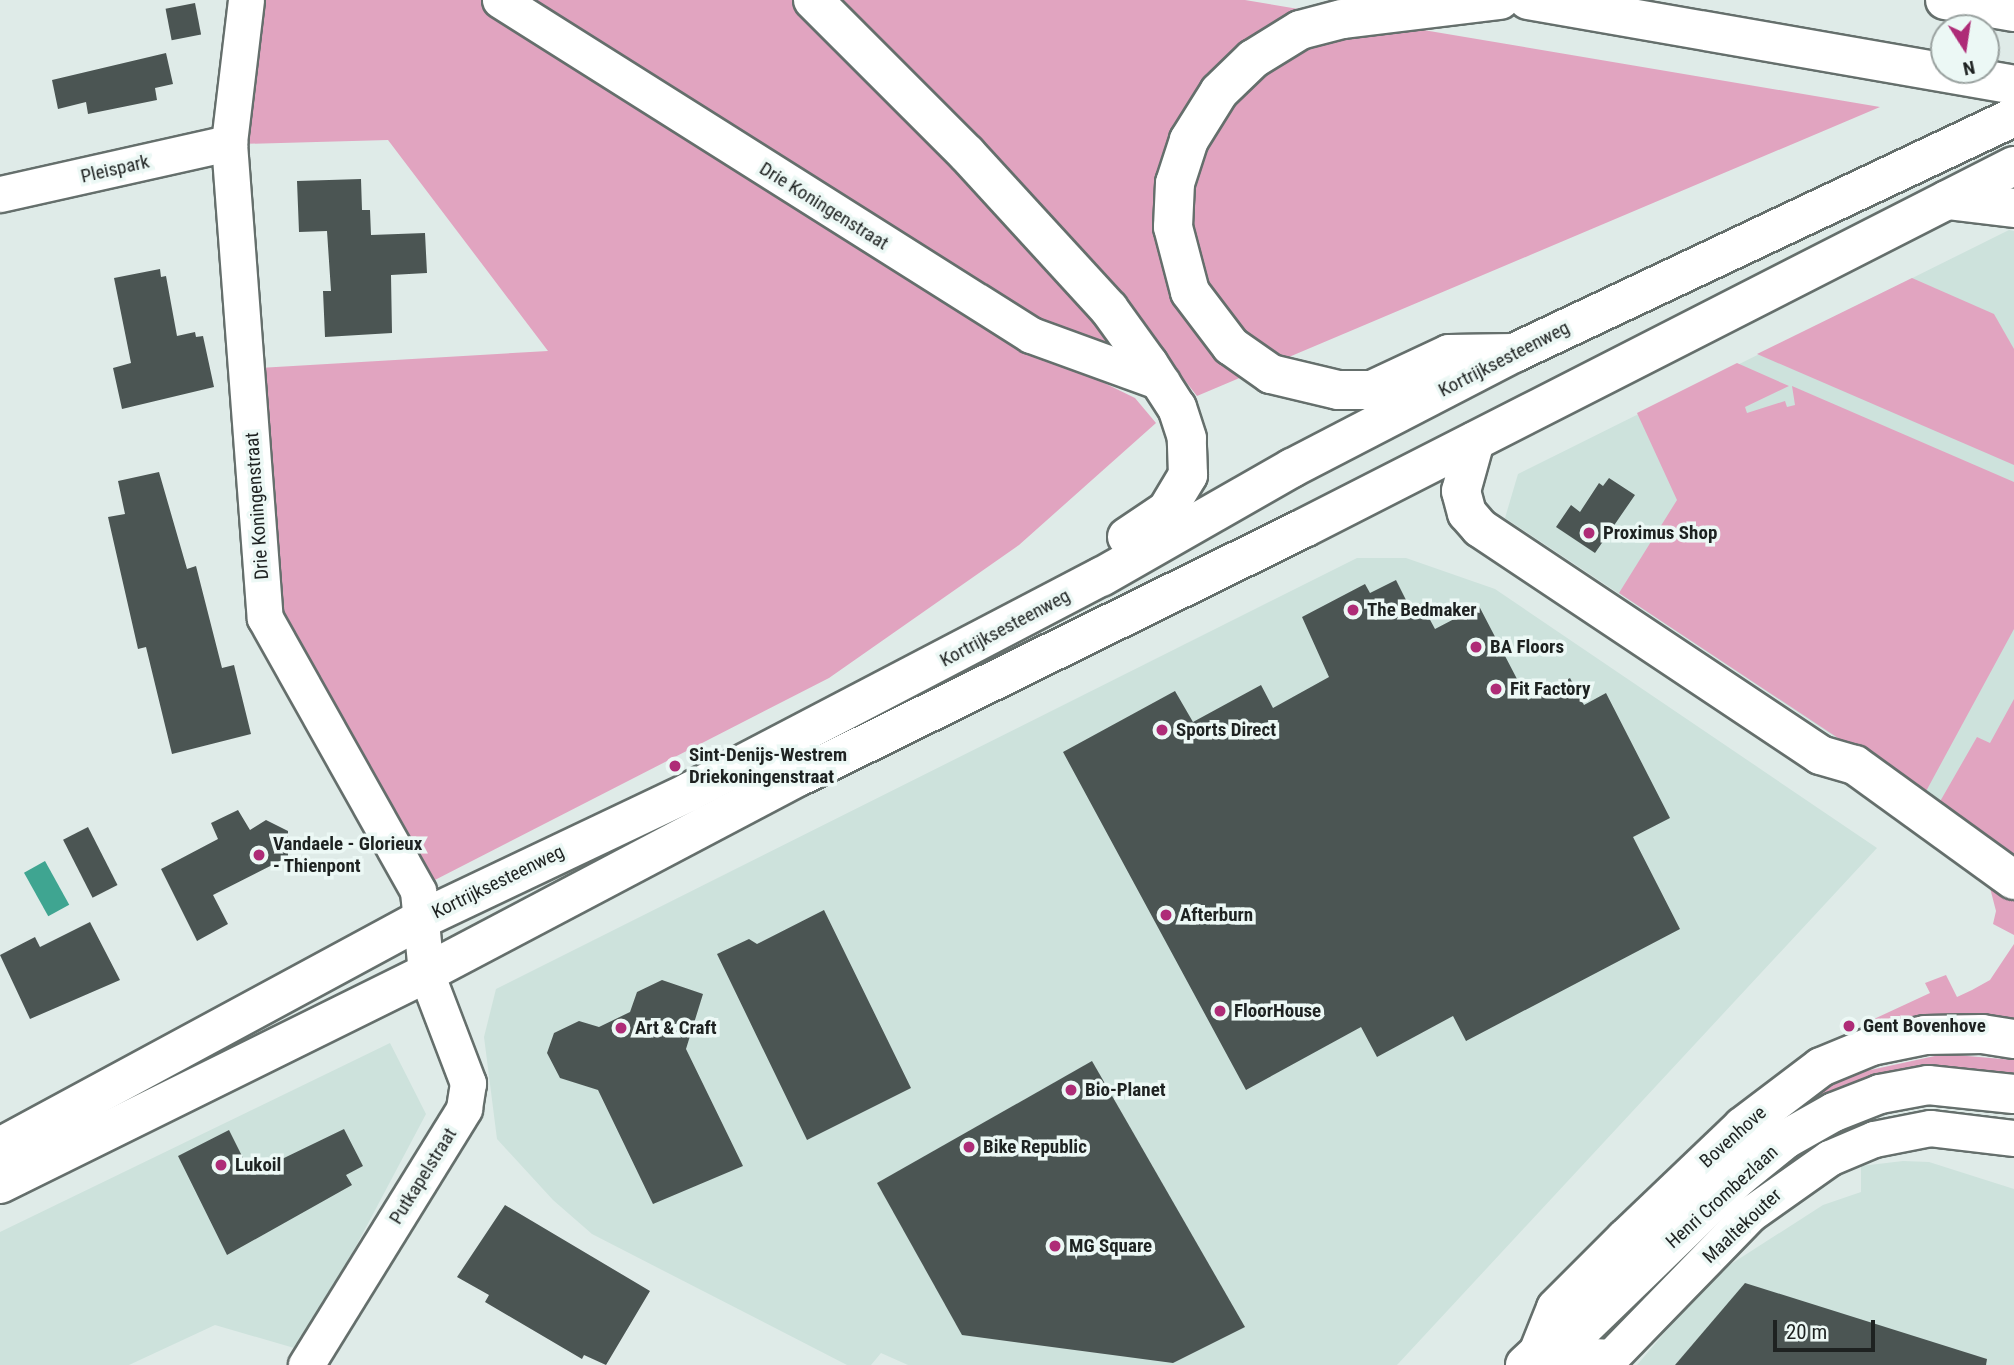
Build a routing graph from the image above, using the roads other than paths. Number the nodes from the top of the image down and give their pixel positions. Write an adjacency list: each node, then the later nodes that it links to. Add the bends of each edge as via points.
1 (246, 0): 10 (street, Drie Koningenstraat)
2 (500, 0): 16 (street, Drie Koningenstraat, via 1031,335)
3 (813, 0): 16 (main road, via 967,154 1109,309)
4 (1500, 0): 15 (main road, via 1342,19 1300,30 1253,59 1219,92 1189,139 1175,183 1173,227 1190,292 1231,346 1271,374 1338,390 1372,390 1449,354)
5 (1528, 0): 8 (main road)
6 (1945, 0): 7 (main road)
7 (2013, 12)
8 (2014, 85)
9 (2014, 117): 15 (main road, Kortrijksesteenweg)
10 (229, 143): 12 (street, Pleispark); 20 (street, Drie Koningenstraat, via 265,618 418,891)
11 (2014, 166): 13 (main road)
12 (0, 194)
13 (1947, 200): 14 (main road); 17 (main road)
14 (2014, 208)
15 (1514, 353): 18 (main road, Kortrijksesteenweg, via 1292,468)
16 (1156, 373): 18 (main road, via 1187,438 1188,475 1167,510 1107,553)
17 (1475, 441): 19 (main road, via 1461,491 1467,513 1480,528 1820,755 1855,765); 21 (main road, via 798,777)
18 (1101, 577): 20 (main road, Kortrijksesteenweg, via 689,792)
19 (2014, 880)
20 (422, 919): 21 (street, Drie Koningenstraat); 25 (main road, Kortrijksesteenweg)
21 (426, 973): 26 (main road); 28 (street, Putkapelstraat, via 468,1083 464,1109)
22 (2014, 1039): 27 (main road, Bovenhove, via 1982,1034 1925,1035 1872,1046 1821,1067 1742,1127 1556,1308)
23 (2014, 1094): 27 (main road, Henri Crombezlaan, via 1928,1085 1880,1094 1834,1112 1787,1139 1739,1177 1581,1330)
24 (2014, 1138): 27 (street, Maaltekouter, via 1930,1128 1874,1139 1829,1158 1750,1214 1611,1357)
25 (0, 1147)
26 (0, 1184)
27 (1532, 1359)
28 (306, 1365)

